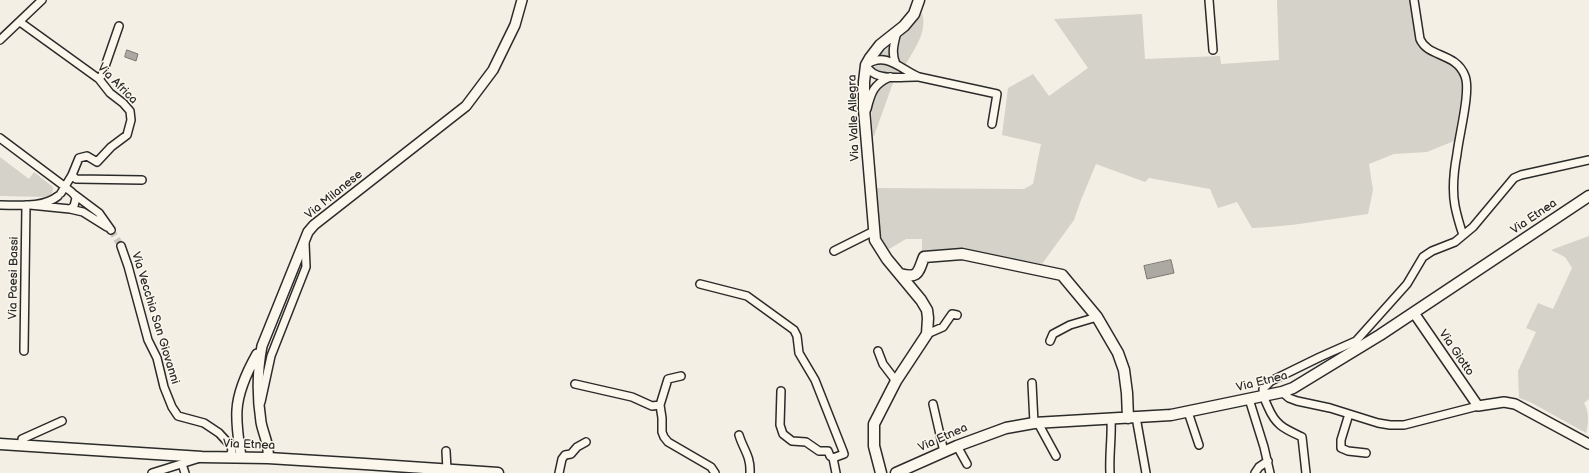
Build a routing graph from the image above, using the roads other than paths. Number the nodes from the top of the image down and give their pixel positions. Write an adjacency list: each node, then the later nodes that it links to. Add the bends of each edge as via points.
1 (42, 0): 6 (street)
2 (522, 0): 32 (street, Via Milanese, via 515,25 493,70 466,106 314,225)
3 (919, 0): 8 (main road, Via Valle Allegra, via 914,14)
4 (1209, 0): 10 (street)
5 (1414, 0): 31 (street, via 1422,45 1458,63 1468,83 1456,155 1454,189 1455,206)
6 (20, 22): 9 (street); 15 (street, Via Africa)
7 (119, 26): 15 (street)
8 (897, 31): 11 (main road, Via Valle Allegra, via 880,45); 12 (street, via 893,48)
9 (0, 40)
10 (1213, 50)
11 (866, 65): 12 (street, via 874,60 884,59); 13 (street, via 875,75); 16 (main road, Via Valle Allegra)
12 (896, 65): 14 (street)
13 (891, 77): 14 (street); 16 (street, via 874,88)
14 (919, 77): 17 (street, via 997,94)
15 (99, 79): 20 (street, Via Africa, via 110,93 128,108 131,120 127,135 111,147 98,162 87,156 79,158)
16 (865, 115): 30 (main road, Via Valle Allegra)
17 (992, 124)
18 (0, 138): 22 (street)
19 (1589, 160): 31 (street, via 1514,178 1473,227)
20 (72, 175): 21 (street, via 76,179); 22 (street)
21 (142, 180)
22 (66, 188): 23 (street); 24 (street)
23 (60, 195): 27 (street, via 50,202); 28 (street, via 58,202)
24 (75, 195): 29 (street, via 76,203); 29 (street, via 99,213 111,230 83,212)
25 (1589, 196): 39 (main road, Via Etnea)
26 (0, 205): 27 (street)
27 (28, 205): 28 (street); 46 (street, Via Paesi Bassi)
28 (62, 207): 29 (street)
29 (70, 209)
30 (874, 231): 34 (street); 36 (main road, Via Valle Allegra, via 878,248)
31 (1463, 235): 53 (street, via 1455,242 1423,257 1407,284 1356,341 1271,381 1263,389)
32 (304, 240): 44 (street, Via Milanese); 58 (street, via 306,267 270,356)
33 (121, 246): 67 (street, Via Vecchia San Giovanni, via 148,340 157,358 174,412 183,418 209,426)
34 (834, 251)
35 (919, 272): 36 (main road, via 912,276); 38 (main road); 41 (main road, via 924,257 962,254 1062,275)
36 (900, 274): 38 (main road, Via Valle Allegra)
37 (700, 284): 81 (street, via 748,296 794,330 799,353 815,380 844,454)
38 (921, 300): 42 (main road, via 927,310)
39 (1414, 313): 52 (main road, Via Etnea, via 1332,365); 57 (street, Via Giotto)
40 (957, 315): 42 (street, via 952,314 943,327)
41 (1098, 317): 43 (street, via 1070,325 1053,334); 61 (main road, via 1122,364)
42 (927, 334): 48 (main road)
43 (1050, 341)
44 (262, 346): 58 (street, Via Milanese, via 258,373); 67 (street, via 252,363 239,398)
45 (878, 350): 48 (street, via 883,364)
46 (24, 351)
47 (681, 376): 56 (street, via 668,379)
48 (896, 381): 95 (main road, via 874,424 874,446)
49 (1032, 383): 64 (street)
50 (575, 384): 56 (street, via 632,397 652,406)
51 (781, 391): 81 (street, via 780,425 783,434 792,441 806,442 819,451 828,450)
52 (1282, 392): 53 (main road, Via Etnea); 60 (street, via 1297,401)
53 (1263, 396): 54 (main road, Via Etnea); 101 (street, via 1276,423 1302,437)
54 (1249, 399): 59 (main road, Via Etnea); 82 (street)
55 (933, 404): 74 (street)
56 (660, 405): 92 (street, via 662,432 668,442 711,467)
57 (1478, 406): 60 (street, via 1399,426); 69 (street, via 1504,402 1515,404)
58 (260, 410): 80 (street, Via Milanese, via 262,428 268,444)
59 (1188, 412): 61 (main road, Via Etnea); 71 (street)
60 (1349, 414): 75 (street, via 1341,448)
61 (1132, 417): 62 (main road, Via Etnea); 98 (street)
62 (1111, 419): 64 (main road, Via Etnea); 97 (street)
63 (62, 421): 70 (street, via 22,438)
64 (1036, 423): 72 (main road, Via Etnea, via 1006,428); 76 (street)
65 (739, 435): 93 (street, via 751,466)
66 (586, 442): 91 (street, via 562,459)
67 (235, 443): 78 (street); 79 (street)
68 (0, 444): 70 (main road, Via Etnea)
69 (1589, 444)
70 (22, 445): 77 (main road, Via Etnea)
71 (1199, 445)
72 (957, 446): 74 (main road, Via Etnea); 84 (street)
73 (446, 451): 87 (street)
74 (944, 452): 85 (main road, Via Etnea)
75 (1366, 453)
76 (1056, 456)
77 (202, 457): 78 (main road, Via Etnea); 83 (street)
78 (229, 457): 79 (main road, Via Etnea)
79 (241, 457): 80 (main road, Via Etnea)
80 (268, 458): 86 (main road, Via Etnea)
81 (833, 458): 94 (street)
82 (1268, 461): 99 (street); 100 (street)
83 (182, 464): 88 (street); 89 (street)
84 (967, 464)
85 (920, 468): 96 (main road, Via Etnea)
86 (407, 470): 87 (main road, Via Etnea)
87 (447, 470): 90 (main road, Via Etnea)
88 (152, 473)
89 (184, 473)
90 (498, 473)
91 (559, 473)
92 (715, 473)
93 (750, 473)
94 (836, 473)
95 (881, 473)
96 (896, 473)
97 (1110, 473)
98 (1146, 473)
99 (1255, 473)
100 (1270, 473)
101 (1306, 473)

